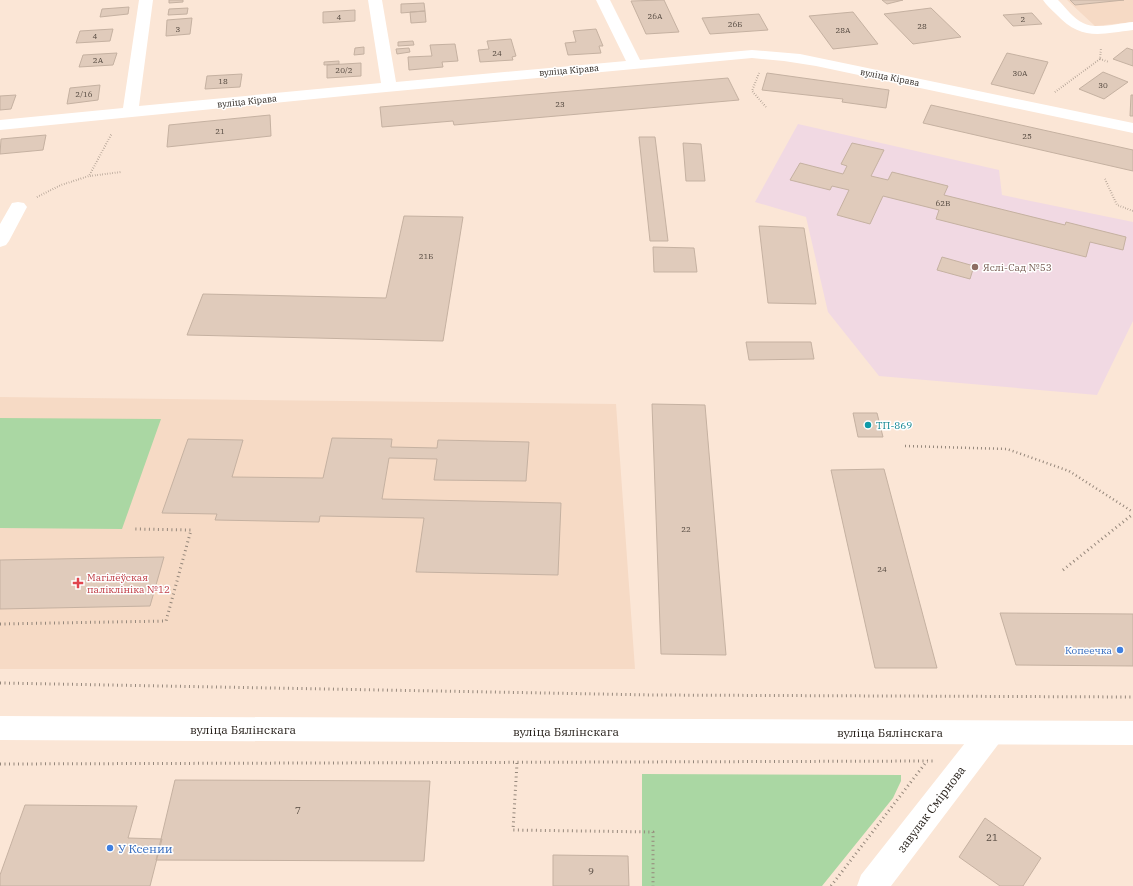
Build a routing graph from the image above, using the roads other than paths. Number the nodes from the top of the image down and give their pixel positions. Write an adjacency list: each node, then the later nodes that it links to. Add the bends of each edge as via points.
1 (146, 0): 8 (street)
2 (375, 0): 7 (street)
3 (603, 0): 6 (street)
4 (1050, 0): 5 (street, via 1072,22 1084,28)
5 (1133, 26)
6 (635, 64): 7 (street, вуліца Кірава); 10 (street, вуліца Кірава, via 770,54)
7 (389, 87): 8 (street, вуліца Кірава)
8 (130, 112): 9 (street, вуліца Кірава)
9 (0, 125)
10 (1133, 128)
11 (18, 207): 12 (street)
12 (0, 241)
13 (0, 728): 14 (street, вуліца Бялінскага)
14 (990, 732): 15 (street, вуліца Бялінскага); 16 (street, завулак Смірнова)
15 (1133, 733)
16 (872, 886)

